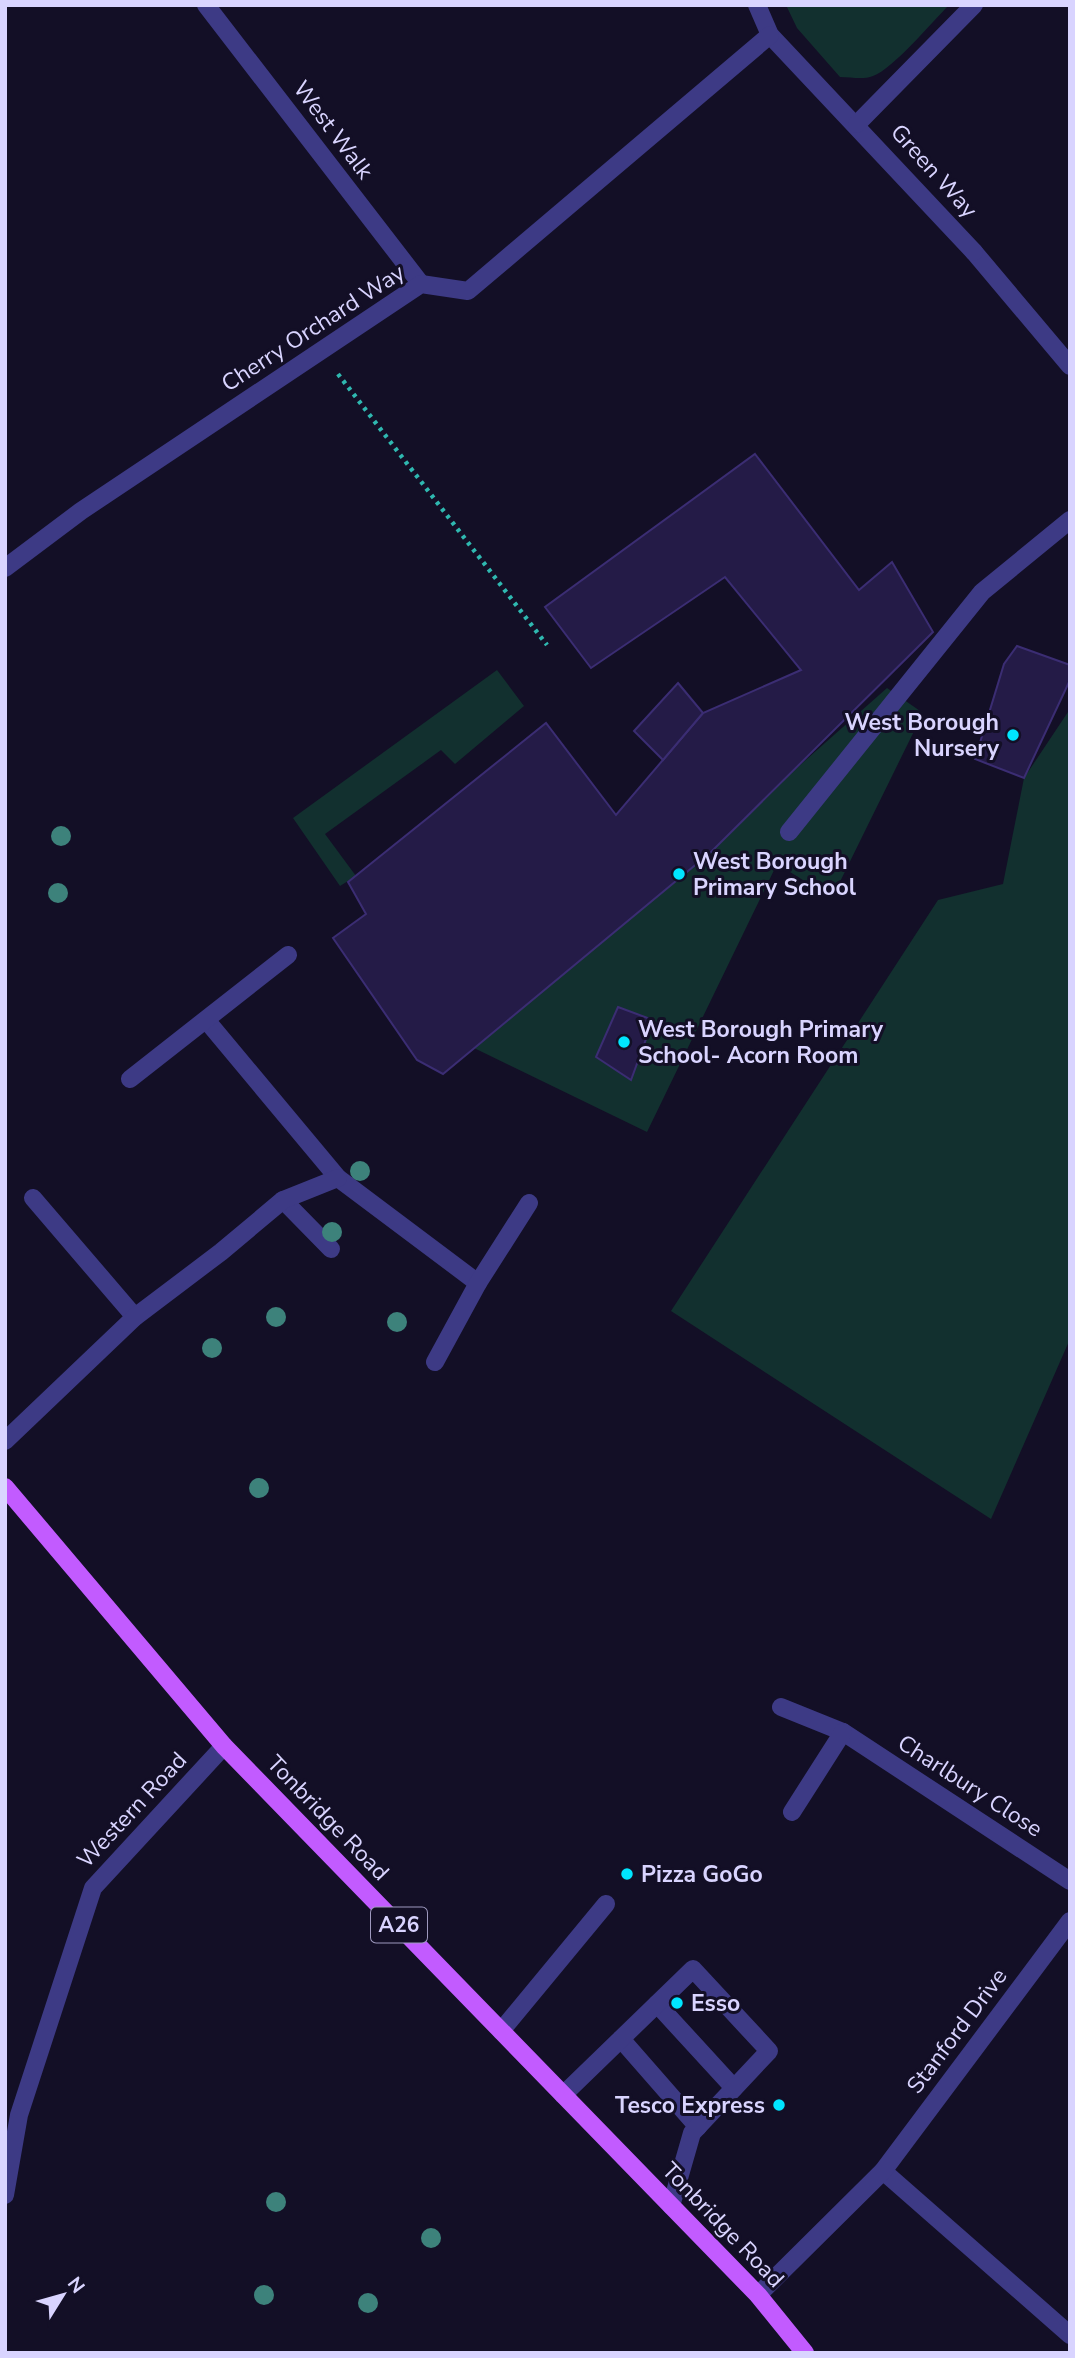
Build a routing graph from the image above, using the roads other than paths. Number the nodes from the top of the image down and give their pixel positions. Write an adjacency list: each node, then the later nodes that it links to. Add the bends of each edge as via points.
1 (206, 5): 6 (street, West Walk)
2 (757, 5): 4 (street, Green Way)
3 (974, 5): 5 (street, Green Way)
4 (771, 35): 5 (street, Green Way); 6 (street, Cherry Orchard Way, via 468,292)
5 (857, 124): 7 (street, Green Way)
6 (421, 284): 9 (street, Cherry Orchard Way, via 81,511)
7 (1070, 366)
8 (1070, 520): 10 (street, via 982,593)
9 (5, 568)
10 (789, 832)
11 (288, 955): 12 (street)
12 (207, 1021): 13 (street); 14 (street)
13 (130, 1079)
14 (338, 1178): 16 (street); 19 (street)
15 (33, 1198): 20 (street)
16 (283, 1200): 18 (street); 20 (street)
17 (529, 1203): 19 (street)
18 (331, 1249)
19 (478, 1283): 21 (street)
20 (135, 1317): 22 (street)
21 (435, 1362)
22 (5, 1441)
23 (5, 1487): 26 (main road, Tonbridge Road / A26)
24 (781, 1707): 25 (street, Charlbury Close)
25 (843, 1732): 27 (street); 28 (street, Charlbury Close)
26 (224, 1746): 32 (main road, Tonbridge Road / A26); 36 (street, Western Road, via 93,1888)
27 (792, 1812)
28 (1070, 1881)
29 (606, 1905): 32 (street)
30 (1070, 1921): 38 (street, Stanford Drive)
31 (657, 2004): 33 (street); 34 (street); 34 (street, via 693,1969 769,2051)
32 (501, 2031): 35 (main road, Tonbridge Road / A26)
33 (621, 2039): 35 (street); 37 (street)
34 (734, 2088): 37 (street)
35 (564, 2095): 40 (main road, Tonbridge Road / A26)
36 (12, 2110): 39 (street, Western Road)
37 (698, 2127): 40 (street, via 692,2133)
38 (883, 2171): 41 (street, Stanford Drive); 42 (street)
39 (5, 2195)
40 (671, 2206): 41 (main road, Tonbridge Road / A26)
41 (758, 2295): 43 (main road, Tonbridge Road / A26)
42 (1070, 2335)
43 (805, 2353)

